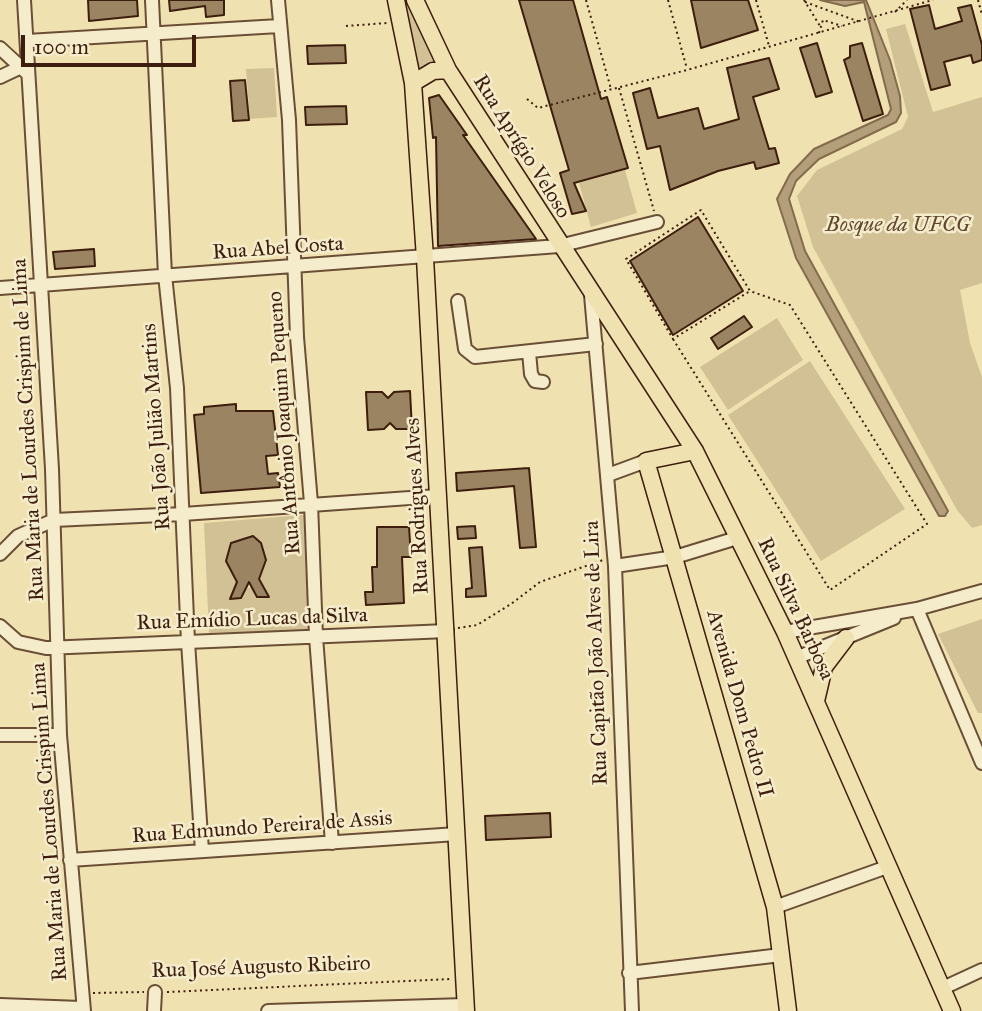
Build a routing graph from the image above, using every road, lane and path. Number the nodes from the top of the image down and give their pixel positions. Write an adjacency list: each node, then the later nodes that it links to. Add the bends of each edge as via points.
1 (24, 0): 23 (street, Rua Maria de Lourdes Crispim de Lima)
2 (152, 0): 21 (street, Rua João Julião Martins)
3 (278, 0): 17 (street, Rua Antônio Joaquim Pequeno)
4 (396, 0): 15 (main road, Rua Rodrigues Alves)
5 (415, 0): 27 (main road)
6 (586, 0): 32 (path)
7 (668, 0): 28 (path)
8 (756, 0): 24 (path)
9 (906, 0): 13 (path)
10 (933, 0): 13 (path)
11 (978, 0): 14 (path)
12 (805, 1): 16 (path); 19 (path)
13 (895, 13): 16 (path)
14 (982, 15)
15 (400, 22): 18 (path); 30 (main road, Rua Rodrigues Alves)
16 (861, 22): 20 (path)
17 (279, 26): 21 (street); 37 (street, Rua Antônio Joaquim Pequeno, via 289,120)
18 (346, 26)
19 (821, 27): 20 (path, via 823,20); 22 (path)
20 (845, 27): 22 (path)
21 (153, 31): 23 (street); 38 (street, Rua João Julião Martins)
22 (818, 34): 24 (path)
23 (27, 41): 26 (street, Rua Maria de Lourdes Crispim de Lima)
24 (769, 47): 28 (path)
25 (0, 48): 26 (street)
26 (24, 70): 29 (street); 39 (street, Rua Maria de Lourdes Crispim de Lima)
27 (448, 70): 30 (main road, via 433,71); 35 (main road, Rua Aprígio Veloso)
28 (687, 71): 31 (path)
29 (0, 77)
30 (413, 83): 36 (main road, Rua Rodrigues Alves)
31 (618, 88): 32 (path); 34 (path)
32 (611, 90): 33 (path, via 537,108)
33 (527, 99)
34 (657, 222): 35 (street, Rua Abel Costa)
35 (559, 246): 36 (street, Rua Abel Costa); 42 (main road, Rua Silva Barbosa)
36 (425, 258): 37 (street, Rua Abel Costa); 51 (main road, Rua Rodrigues Alves)
37 (295, 265): 38 (street, Rua Abel Costa); 52 (street, Rua Antônio Joaquim Pequeno)
38 (165, 275): 39 (street, Rua Abel Costa); 53 (street, Rua João Julião Martins)
39 (40, 287): 40 (street, Rua Abel Costa); 54 (street, Rua Maria de Lourdes Crispim de Lima)
40 (0, 288)
41 (750, 290): 44 (path); 44 (path, via 701,210 691,216 625,259); 44 (path, via 790,306 927,524 830,590)
42 (591, 295): 45 (street, Rua Capitão João Alves de Lira); 48 (main road, Rua Silva Barbosa)
43 (458, 301): 46 (street, via 465,349 475,356)
44 (673, 339)
45 (596, 344): 46 (street); 50 (street, Rua Capitão João Alves de Lira)
46 (529, 352): 47 (street, via 531,374)
47 (543, 382)
48 (695, 451): 49 (main road); 55 (main road, Rua Silva Barbosa)
49 (646, 461): 50 (street); 57 (main road, Avenida Dom Pedro II)
50 (608, 475): 58 (street, Rua Capitão João Alves de Lira)
51 (438, 496): 52 (street); 62 (main road, Rua Rodrigues Alves)
52 (311, 503): 53 (street); 64 (street, Rua Antônio Joaquim Pequeno)
53 (183, 514): 54 (street); 66 (street, Rua João Julião Martins)
54 (54, 520): 56 (street, via 18,536); 67 (street, Rua Maria de Lourdes Crispim de Lima)
55 (737, 538): 57 (street); 63 (main road, Rua Silva Barbosa)
56 (0, 554)
57 (676, 557): 58 (street); 78 (main road, Avenida Dom Pedro II)
58 (615, 566): 62 (path, via 606,560 581,566 540,582 477,625); 81 (street, Rua Capitão João Alves de Lira)
59 (982, 591): 60 (street)
60 (917, 608): 63 (street); 65 (street); 72 (street)
61 (0, 626): 67 (street, Rua Emídio Lucas da Silva, via 27,645)
62 (447, 631): 64 (street, Rua Emídio Lucas da Silva); 73 (main road, Rua Rodrigues Alves)
63 (785, 632): 68 (main road, Rua Silva Barbosa)
64 (316, 638): 66 (street, Rua Emídio Lucas da Silva); 74 (street, Rua Antônio Joaquim Pequeno)
65 (846, 638): 68 (street); 69 (main road, via 824,667)
66 (188, 642): 67 (street, Rua Emídio Lucas da Silva); 75 (street, Rua João Julião Martins)
67 (58, 648): 70 (street, Rua Maria de Lourdes Crispim Lima)
68 (796, 658): 69 (main road, Rua Silva Barbosa)
69 (816, 703): 77 (main road, Rua Silva Barbosa)
70 (60, 735): 71 (street); 76 (street, Rua Maria de Lourdes Crispim Lima)
71 (0, 736)
72 (982, 763)
73 (457, 834): 74 (street, Rua Edmundo Pereira de Assis); 82 (main road, Rua Rodrigues Alves)
74 (332, 843): 75 (street, Rua Edmundo Pereira de Assis)
75 (202, 851): 76 (street, Rua Edmundo Pereira de Assis)
76 (70, 860): 85 (street, Rua Maria de Lourdes Crispim Lima)
77 (887, 867): 78 (street); 83 (main road, Rua Silva Barbosa)
78 (775, 907): 79 (main road, Avenida Dom Pedro II)
79 (781, 955): 81 (street); 93 (main road, Avenida Dom Pedro II)
80 (982, 970): 83 (street)
81 (629, 973): 92 (street, Rua Capitão João Alves de Lira)
82 (463, 978): 84 (path, Rua José Augusto Ribeiro); 87 (main road, Rua Rodrigues Alves)
83 (943, 988): 94 (main road, Rua Silva Barbosa)
84 (155, 992): 85 (path, Rua José Augusto Ribeiro); 90 (street)
85 (81, 993): 89 (street)
86 (0, 1005): 88 (street)
87 (466, 1008): 91 (street, Rua José Augusto Ribeiro)
88 (20, 1009): 89 (street)
89 (83, 1010)
90 (155, 1011)
91 (268, 1011)
92 (632, 1011)
93 (788, 1011)
94 (953, 1011)

